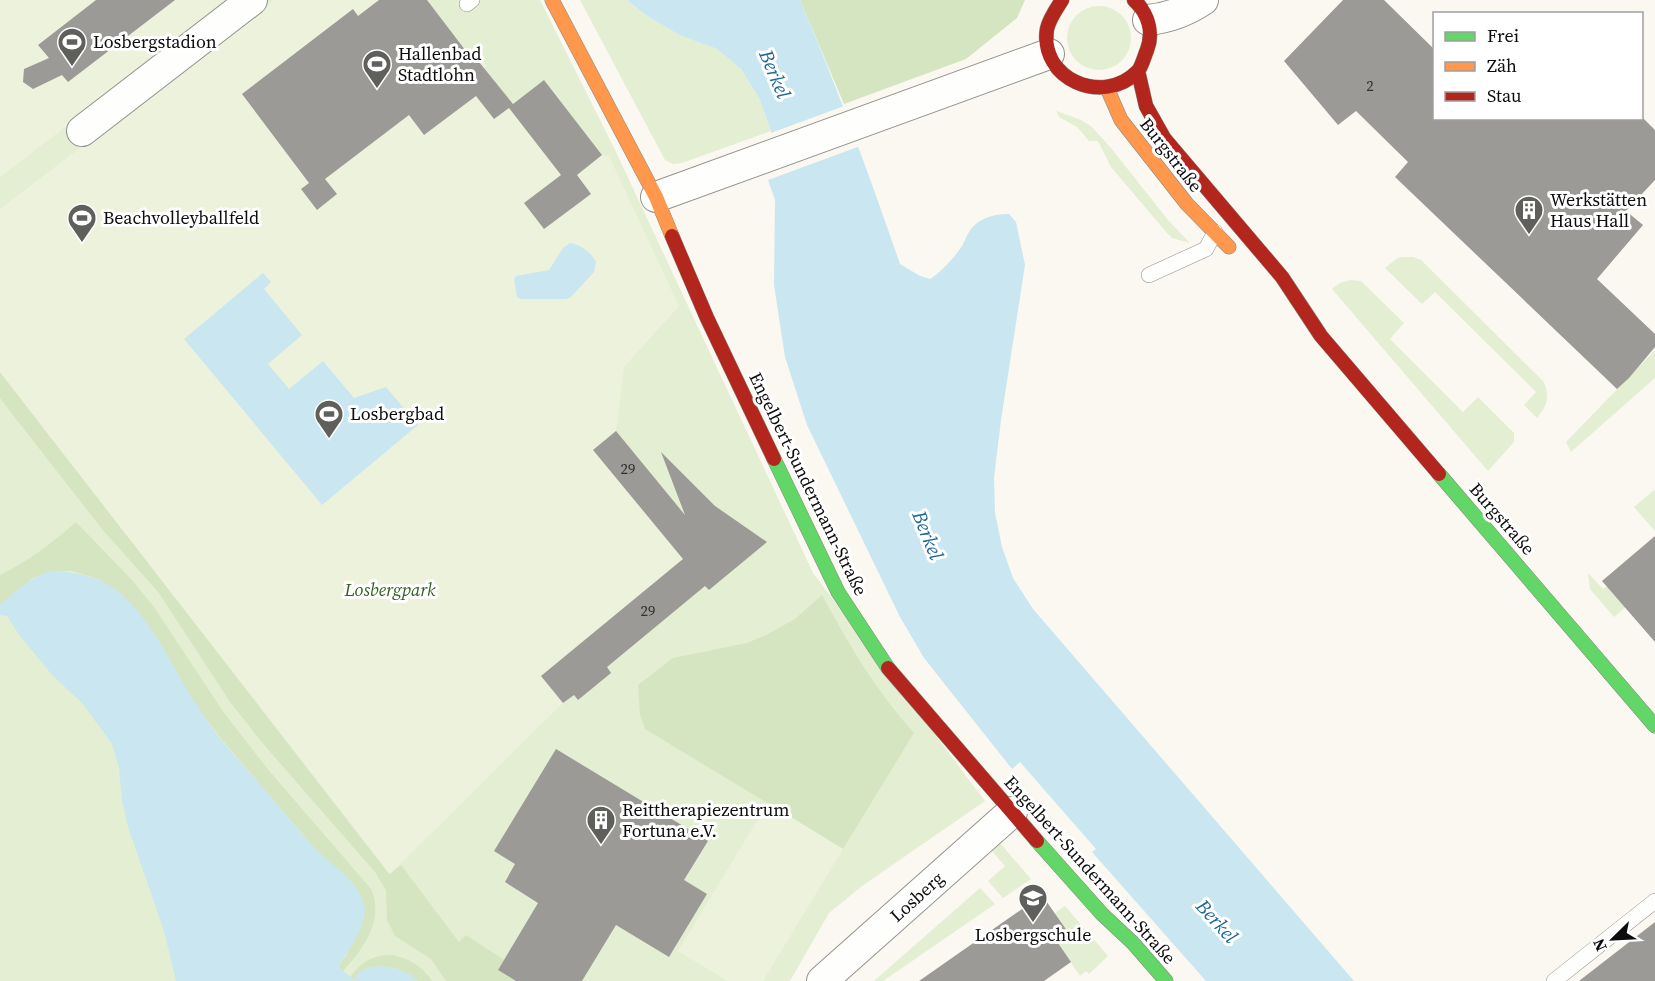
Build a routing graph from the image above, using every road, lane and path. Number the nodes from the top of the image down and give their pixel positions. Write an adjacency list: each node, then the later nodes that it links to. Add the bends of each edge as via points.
1 (252, 0): 9 (street)
2 (552, 0): 10 (main road, Engelbert-Sundermann-Straße)
3 (1062, 0): 6 (main road, via 1046,33)
4 (1203, 0): 5 (street, via 1183,13 1165,18)
5 (1141, 10): 7 (main road, via 1150,38)
6 (1049, 54): 8 (main road, via 1058,70 1072,82 1089,88); 10 (street)
7 (1138, 71): 8 (main road); 11 (main road, Burgstraße, via 1146,106 1164,138)
8 (1107, 88): 12 (main road, Burgstraße, via 1121,120 1187,204)
9 (82, 131)
10 (656, 197): 18 (main road, Engelbert-Sundermann-Straße, via 707,318 838,592 882,661)
11 (1230, 216): 12 (lane); 16 (main road, Burgstraße, via 1282,277)
12 (1215, 232): 13 (main road, Burgstraße); 14 (lane, via 1206,249)
13 (1238, 255)
14 (1149, 274)
15 (1280, 297): 16 (main road, Burgstraße)
16 (1321, 336): 17 (main road, Burgstraße)
17 (1655, 726)
18 (1012, 812): 20 (street, Losberg); 21 (main road, Engelbert-Sundermann-Straße)
19 (1655, 901): 22 (lane)
20 (822, 981)
21 (1166, 981)
22 (1554, 981)

